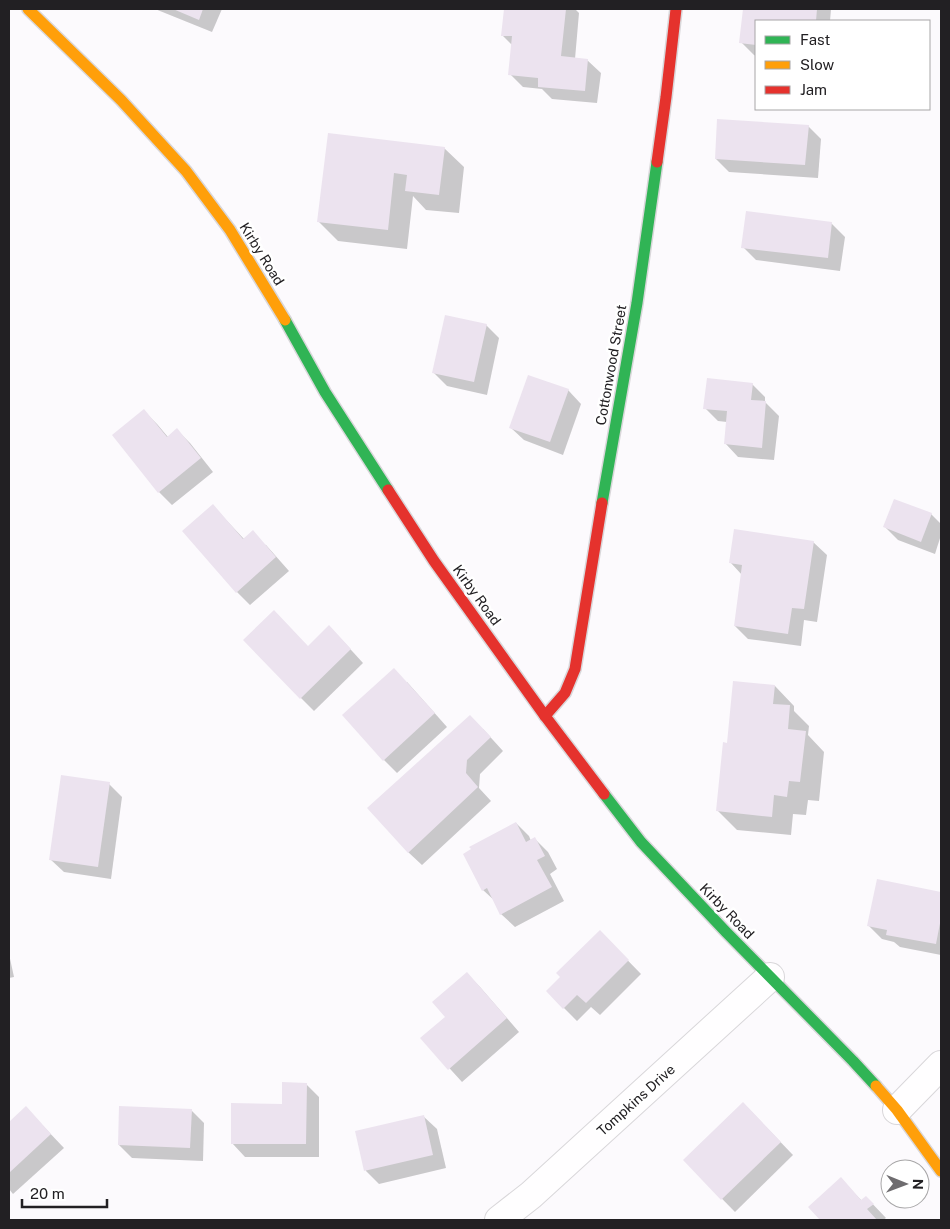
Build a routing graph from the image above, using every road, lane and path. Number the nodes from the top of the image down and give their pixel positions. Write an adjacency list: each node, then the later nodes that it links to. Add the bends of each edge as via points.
1 (28, 9): 3 (main road, Kirby Road, via 121,100 180,164 230,230 325,392 434,561)
2 (676, 9): 3 (main road, Cottonwood Street, via 637,303 575,669 565,693)
3 (545, 716): 4 (main road, Kirby Road, via 641,842)
4 (770, 977): 6 (main road, Kirby Road); 8 (street, Tompkins Drive, via 538,1189)
5 (941, 1065): 6 (street)
6 (897, 1110): 7 (main road, Kirby Road)
7 (941, 1171)
8 (499, 1220)

